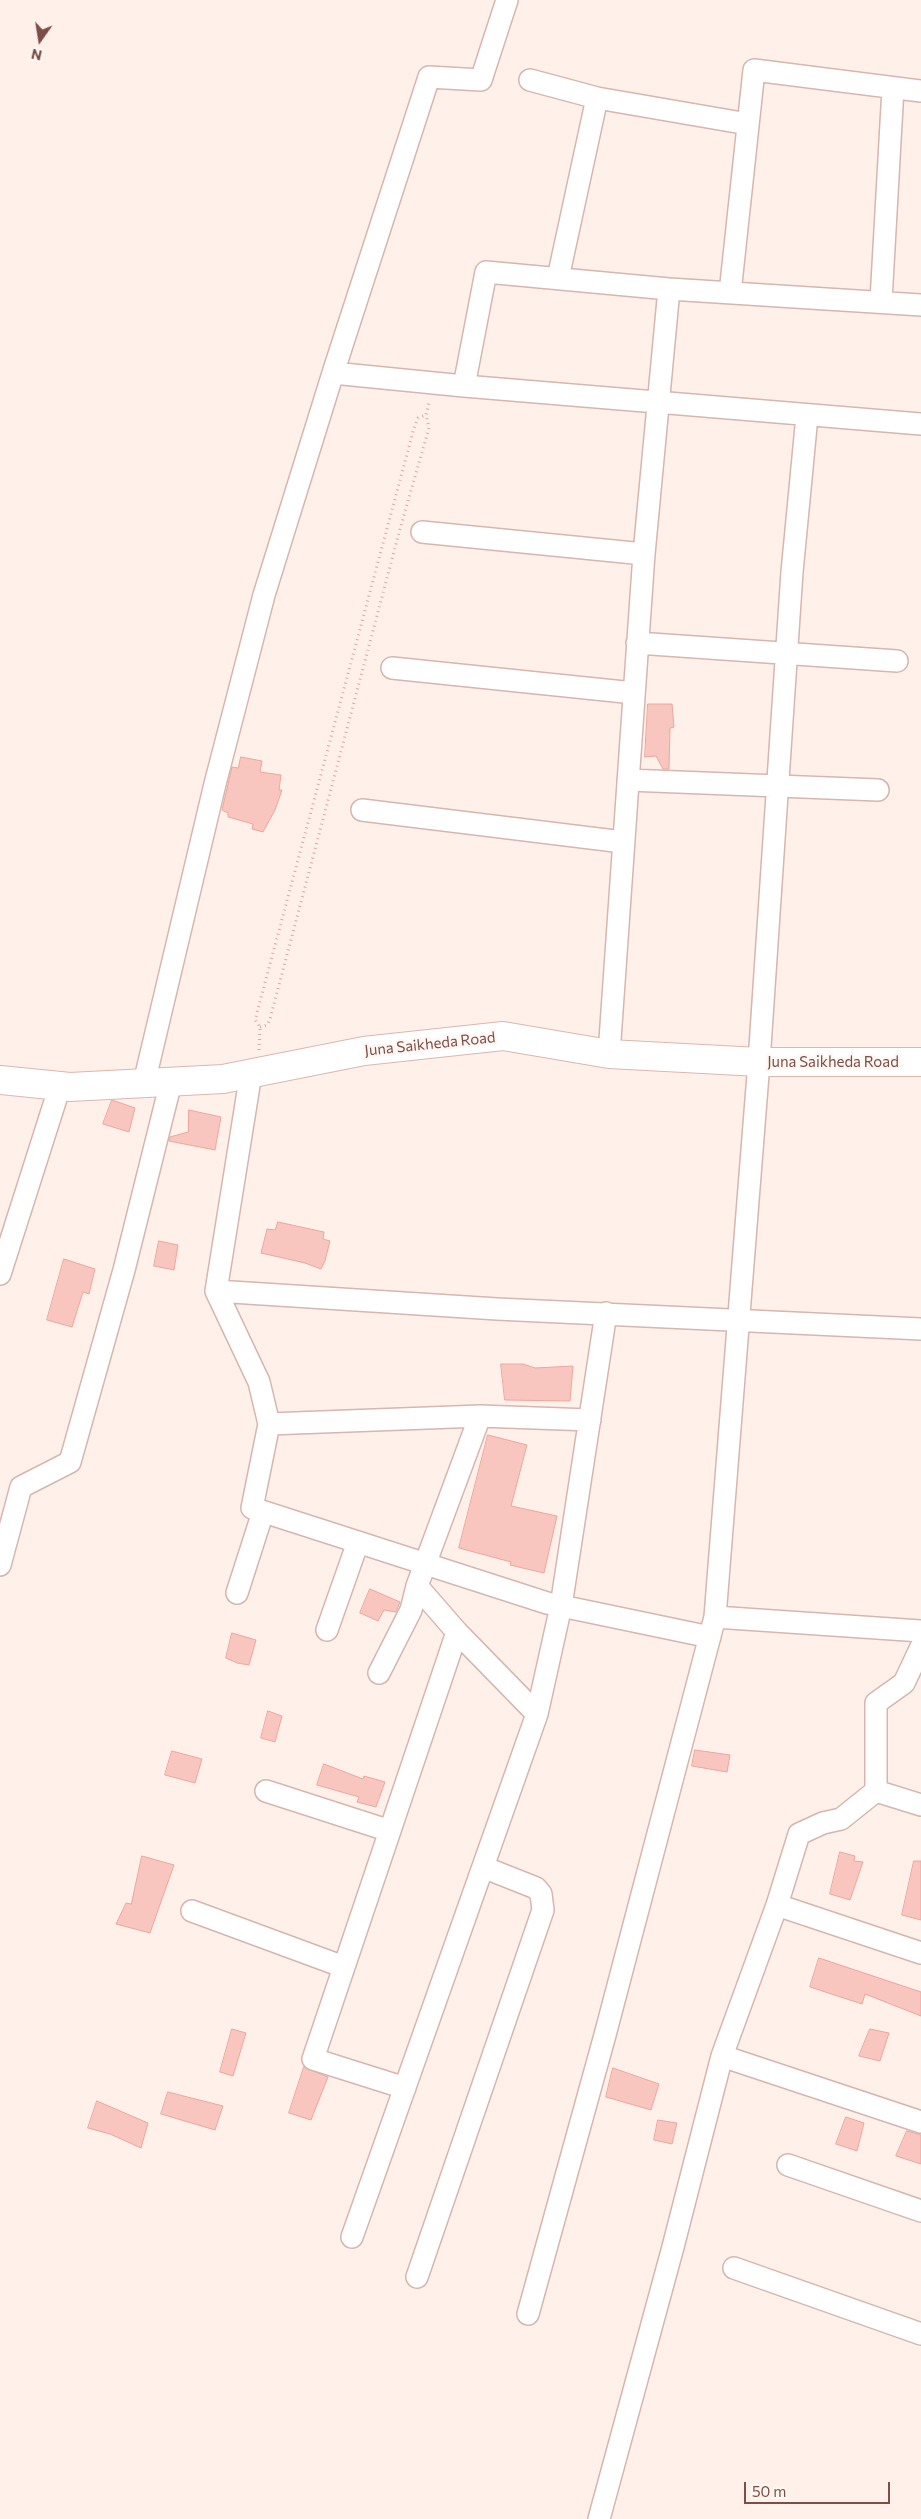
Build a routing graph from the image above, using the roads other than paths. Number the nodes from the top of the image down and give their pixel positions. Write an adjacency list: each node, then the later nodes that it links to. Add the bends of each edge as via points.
1 (507, 0): 12 (street, via 481,80 429,77)
2 (530, 80): 5 (street)
3 (892, 88): 4 (street); 6 (street, via 754,70); 10 (street)
4 (921, 91)
5 (597, 98): 6 (street); 7 (street)
6 (748, 124): 9 (street)
7 (558, 278): 8 (street); 13 (street, via 486,272)
8 (669, 289): 9 (street); 14 (street)
9 (730, 293): 10 (street)
10 (880, 301): 11 (street)
11 (921, 305)
12 (333, 372): 13 (street); 35 (street, via 262,605 215,784)
13 (464, 386): 14 (street)
14 (660, 402): 15 (street); 18 (street)
15 (807, 416): 16 (street); 20 (street)
16 (921, 424)
17 (422, 532): 18 (street)
18 (644, 554): 19 (street)
19 (637, 643): 20 (street); 23 (street)
20 (786, 654): 21 (street); 25 (street)
21 (897, 661)
22 (392, 668): 23 (street)
23 (634, 693): 24 (street)
24 (628, 780): 25 (street); 28 (street)
25 (778, 786): 26 (street); 30 (street)
26 (878, 790)
27 (362, 810): 28 (street)
28 (623, 842): 29 (street)
29 (610, 1054): 30 (main road, Juna Saikheda Road); 32 (main road, Juna Saikheda Road, via 503,1036 364,1051)
30 (760, 1062): 31 (main road, Juna Saikheda Road); 40 (street)
31 (921, 1062)
32 (254, 1073): 34 (main road, Juna Saikheda Road, via 224,1079); 38 (street)
33 (0, 1080): 36 (main road, Juna Saikheda Road)
34 (171, 1082): 35 (main road, Juna Saikheda Road); 48 (street, via 124,1270 70,1462 21,1487)
35 (144, 1083): 36 (main road, Juna Saikheda Road)
36 (60, 1086): 37 (street)
37 (0, 1274)
38 (216, 1290): 39 (street); 44 (street, via 259,1382)
39 (606, 1314): 40 (street); 43 (street)
40 (739, 1319): 41 (street); 52 (street)
41 (921, 1329)
42 (480, 1416): 43 (street); 44 (street); 47 (street)
43 (590, 1420): 51 (street)
44 (269, 1424): 45 (street, via 252,1508)
45 (263, 1512): 46 (street); 50 (street)
46 (358, 1542): 47 (street); 53 (street)
47 (426, 1564): 49 (street); 51 (street)
48 (0, 1565)
49 (417, 1586): 55 (street); 58 (street, via 411,1610)
50 (237, 1593)
51 (561, 1606): 56 (street); 59 (street)
52 (715, 1617): 54 (street); 56 (street)
53 (327, 1630)
54 (921, 1631)
55 (457, 1632): 59 (street); 63 (street)
56 (710, 1637): 77 (street)
57 (921, 1646): 60 (street, via 904,1683 876,1704)
58 (379, 1673)
59 (537, 1714): 64 (street)
60 (876, 1790): 62 (street); 65 (street, via 841,1819 799,1834)
61 (266, 1791): 63 (street)
62 (921, 1805)
63 (390, 1831): 68 (street)
64 (483, 1867): 70 (street); 76 (street, via 536,1888 541,1894 543,1910)
65 (777, 1905): 67 (street); 69 (street)
66 (192, 1911): 68 (street)
67 (921, 1953)
68 (344, 1966): 70 (street, via 313,2059)
69 (722, 2056): 71 (street); 79 (street)
70 (405, 2088): 74 (street)
71 (921, 2122)
72 (788, 2165): 73 (street)
73 (921, 2211)
74 (352, 2237)
75 (734, 2268): 78 (street)
76 (417, 2277)
77 (528, 2314)
78 (921, 2334)
79 (599, 2519)

